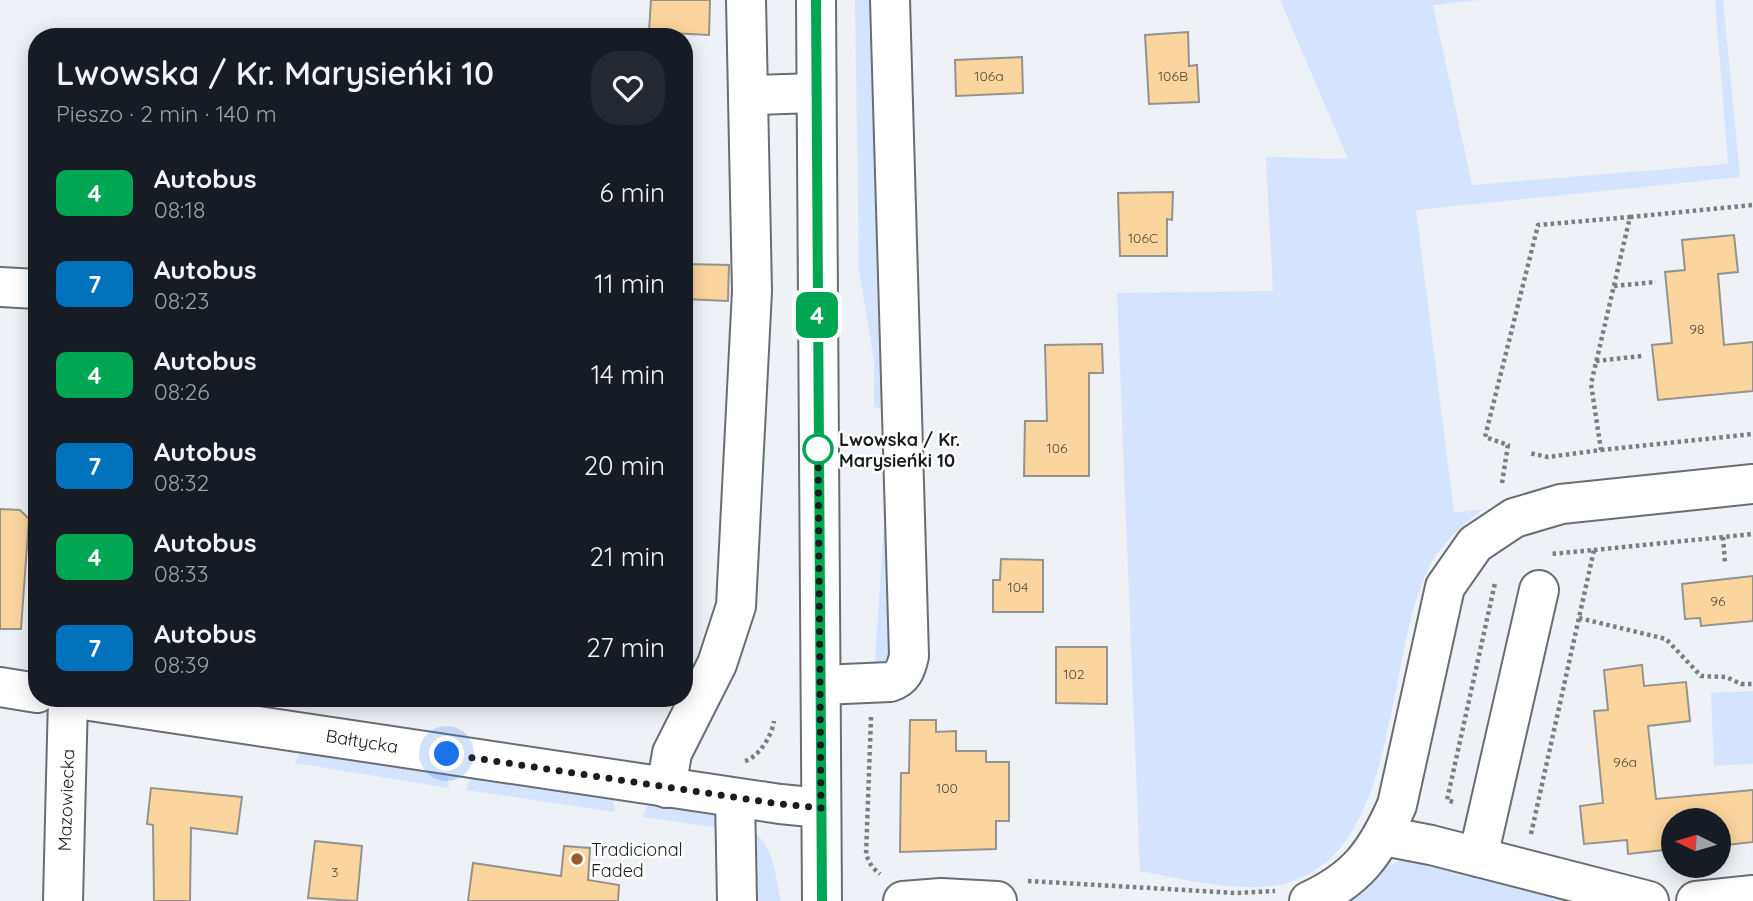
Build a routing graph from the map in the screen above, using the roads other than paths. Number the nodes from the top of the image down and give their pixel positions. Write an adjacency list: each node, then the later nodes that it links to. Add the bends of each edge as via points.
1 (746, 0): 5 (street)
2 (816, 0): 4 (street)
3 (890, 0): 10 (street, via 909,656 898,679)
4 (816, 93): 5 (street); 10 (street)
5 (750, 95): 16 (street, via 752,291 736,606 717,664 672,753)
6 (0, 287): 7 (street)
7 (28, 289)
8 (1753, 484): 18 (street, via 1561,504 1514,519 1475,544 1445,587 1397,805)
9 (1540, 572): 19 (street)
10 (821, 685): 17 (street)
11 (0, 687): 12 (street)
12 (28, 692)
13 (69, 707): 24 (street, Mazowiecka)
14 (129, 707): 16 (street, Bałtycka)
15 (738, 780): 16 (street, Bałtycka); 17 (street, Bałtycka); 25 (street)
16 (666, 788)
17 (821, 808): 26 (street)
18 (1384, 836): 19 (street); 22 (street, via 1337,888)
19 (1478, 857): 28 (street)
20 (896, 889): 27 (street)
21 (1010, 891): 27 (street)
22 (1297, 894)
23 (1753, 895): 29 (street)
24 (63, 901)
25 (737, 901)
26 (822, 901)
27 (989, 901)
28 (1649, 901)
29 (1696, 901)

